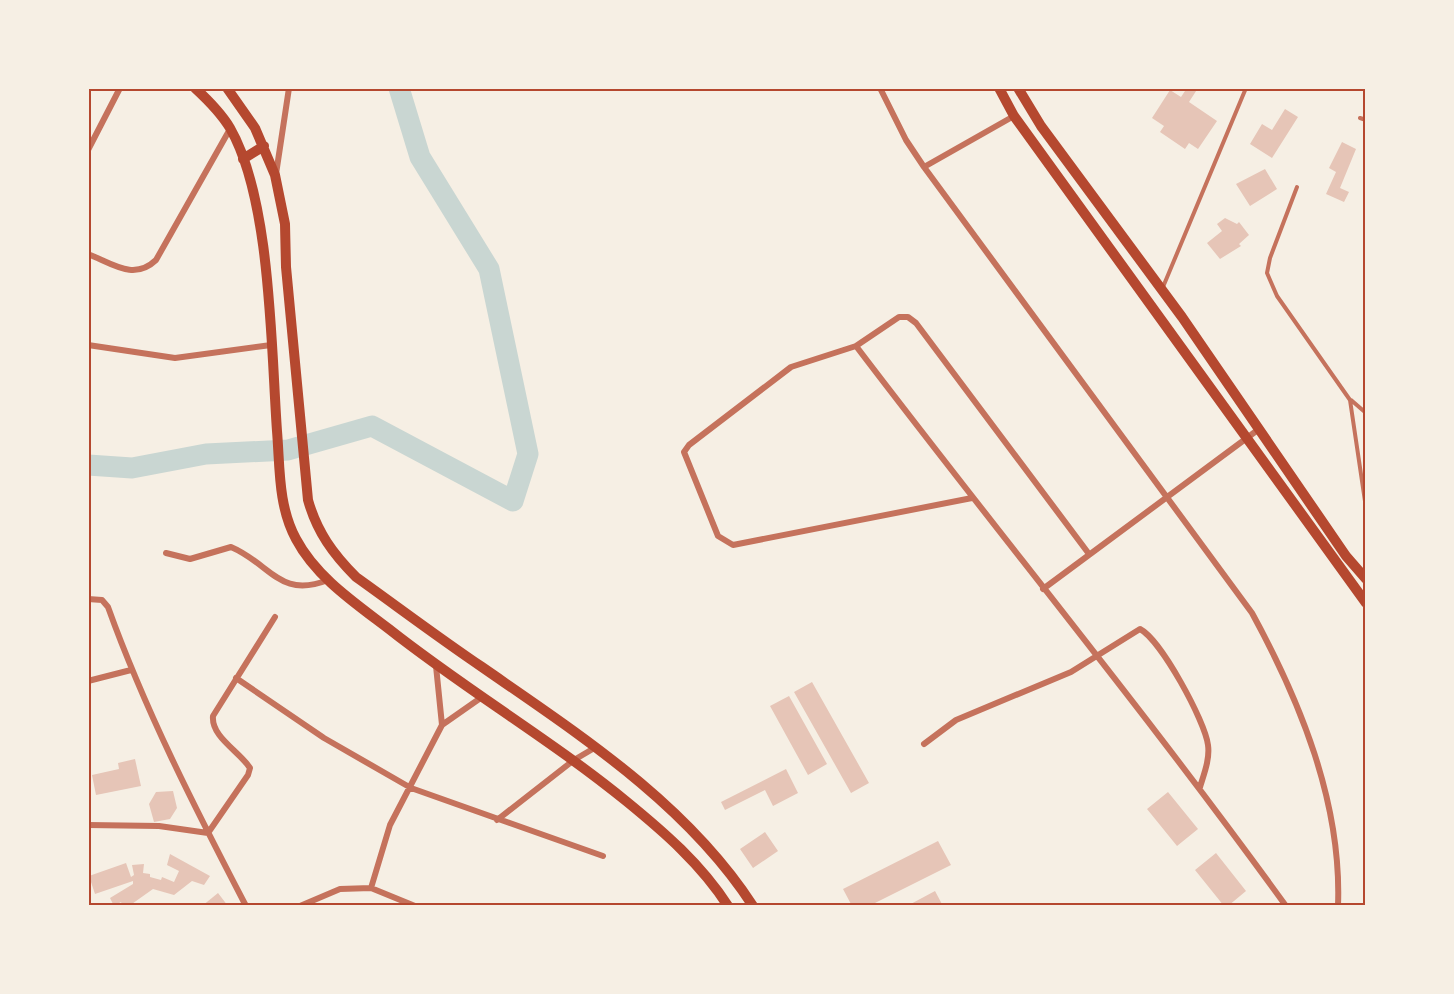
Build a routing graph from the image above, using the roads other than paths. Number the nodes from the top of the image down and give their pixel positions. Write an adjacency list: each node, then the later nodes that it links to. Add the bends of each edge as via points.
1 (120, 88): 14 (street)
2 (195, 88): 12 (main road)
3 (227, 88): 13 (main road)
4 (289, 88): 17 (street)
5 (880, 88): 16 (street)
6 (999, 88): 9 (main road)
7 (1018, 88): 20 (main road, via 1041,126)
8 (1246, 88): 20 (lane)
9 (1014, 116): 16 (street); 27 (main road)
10 (1360, 118): 11 (lane)
11 (1365, 120)
12 (230, 128): 15 (main road); 19 (street, via 156,260 133,272)
13 (264, 146): 15 (main road); 17 (main road)
14 (88, 150)
15 (243, 159): 22 (main road, via 262,247)
16 (924, 167): 29 (street)
17 (275, 175): 47 (main road, via 285,224 308,500 328,547 356,577)
18 (1297, 187): 24 (lane, via 1267,273 1277,296)
19 (88, 255)
20 (1161, 290): 26 (main road)
21 (88, 345): 22 (street, via 175,358)
22 (271, 345): 34 (main road, via 282,498 296,539)
23 (856, 346): 28 (street); 28 (street, via 791,367 689,445 684,452 686,461 718,536 733,545); 32 (street, via 899,317 916,323)
24 (1350, 400): 25 (lane); 30 (lane)
25 (1365, 413)
26 (1259, 429): 27 (street); 33 (main road)
27 (1247, 439): 29 (street); 37 (main road)
28 (972, 498): 35 (street)
29 (1168, 498): 32 (street); 62 (street, via 1251,613 1284,671 1305,721 1324,787 1335,854)
30 (1365, 508)
31 (166, 553): 34 (street, via 189,559 231,547 292,586 305,588)
32 (1089, 554): 35 (street)
33 (1365, 579)
34 (328, 580): 40 (main road)
35 (1043, 589): 39 (street)
36 (88, 599): 41 (street, via 102,600 108,607)
37 (1365, 603)
38 (275, 617): 42 (street)
39 (1096, 657): 46 (street, via 1071,672 956,720); 49 (street); 49 (street, via 1140,628 1162,649 1199,719 1208,745)
40 (436, 666): 44 (main road); 45 (street)
41 (131, 670): 43 (street); 53 (street)
42 (236, 678): 50 (street, via 324,738); 53 (street, via 212,723 250,768)
43 (88, 681)
44 (482, 697): 45 (street); 48 (main road)
45 (442, 725): 50 (street)
46 (924, 744)
47 (596, 747): 48 (street); 60 (main road, via 707,845)
48 (574, 760): 51 (street); 59 (main road, via 680,846)
49 (1200, 787): 61 (street)
50 (411, 788): 51 (street); 55 (street, via 382,847)
51 (497, 820): 54 (street)
52 (88, 825): 53 (street, via 159,826)
53 (208, 833): 56 (street)
54 (603, 856)
55 (371, 888): 57 (street, via 340,889); 58 (street)
56 (246, 906)
57 (300, 906)
58 (416, 906)
59 (728, 906)
60 (753, 906)
61 (1286, 906)
62 (1338, 906)

